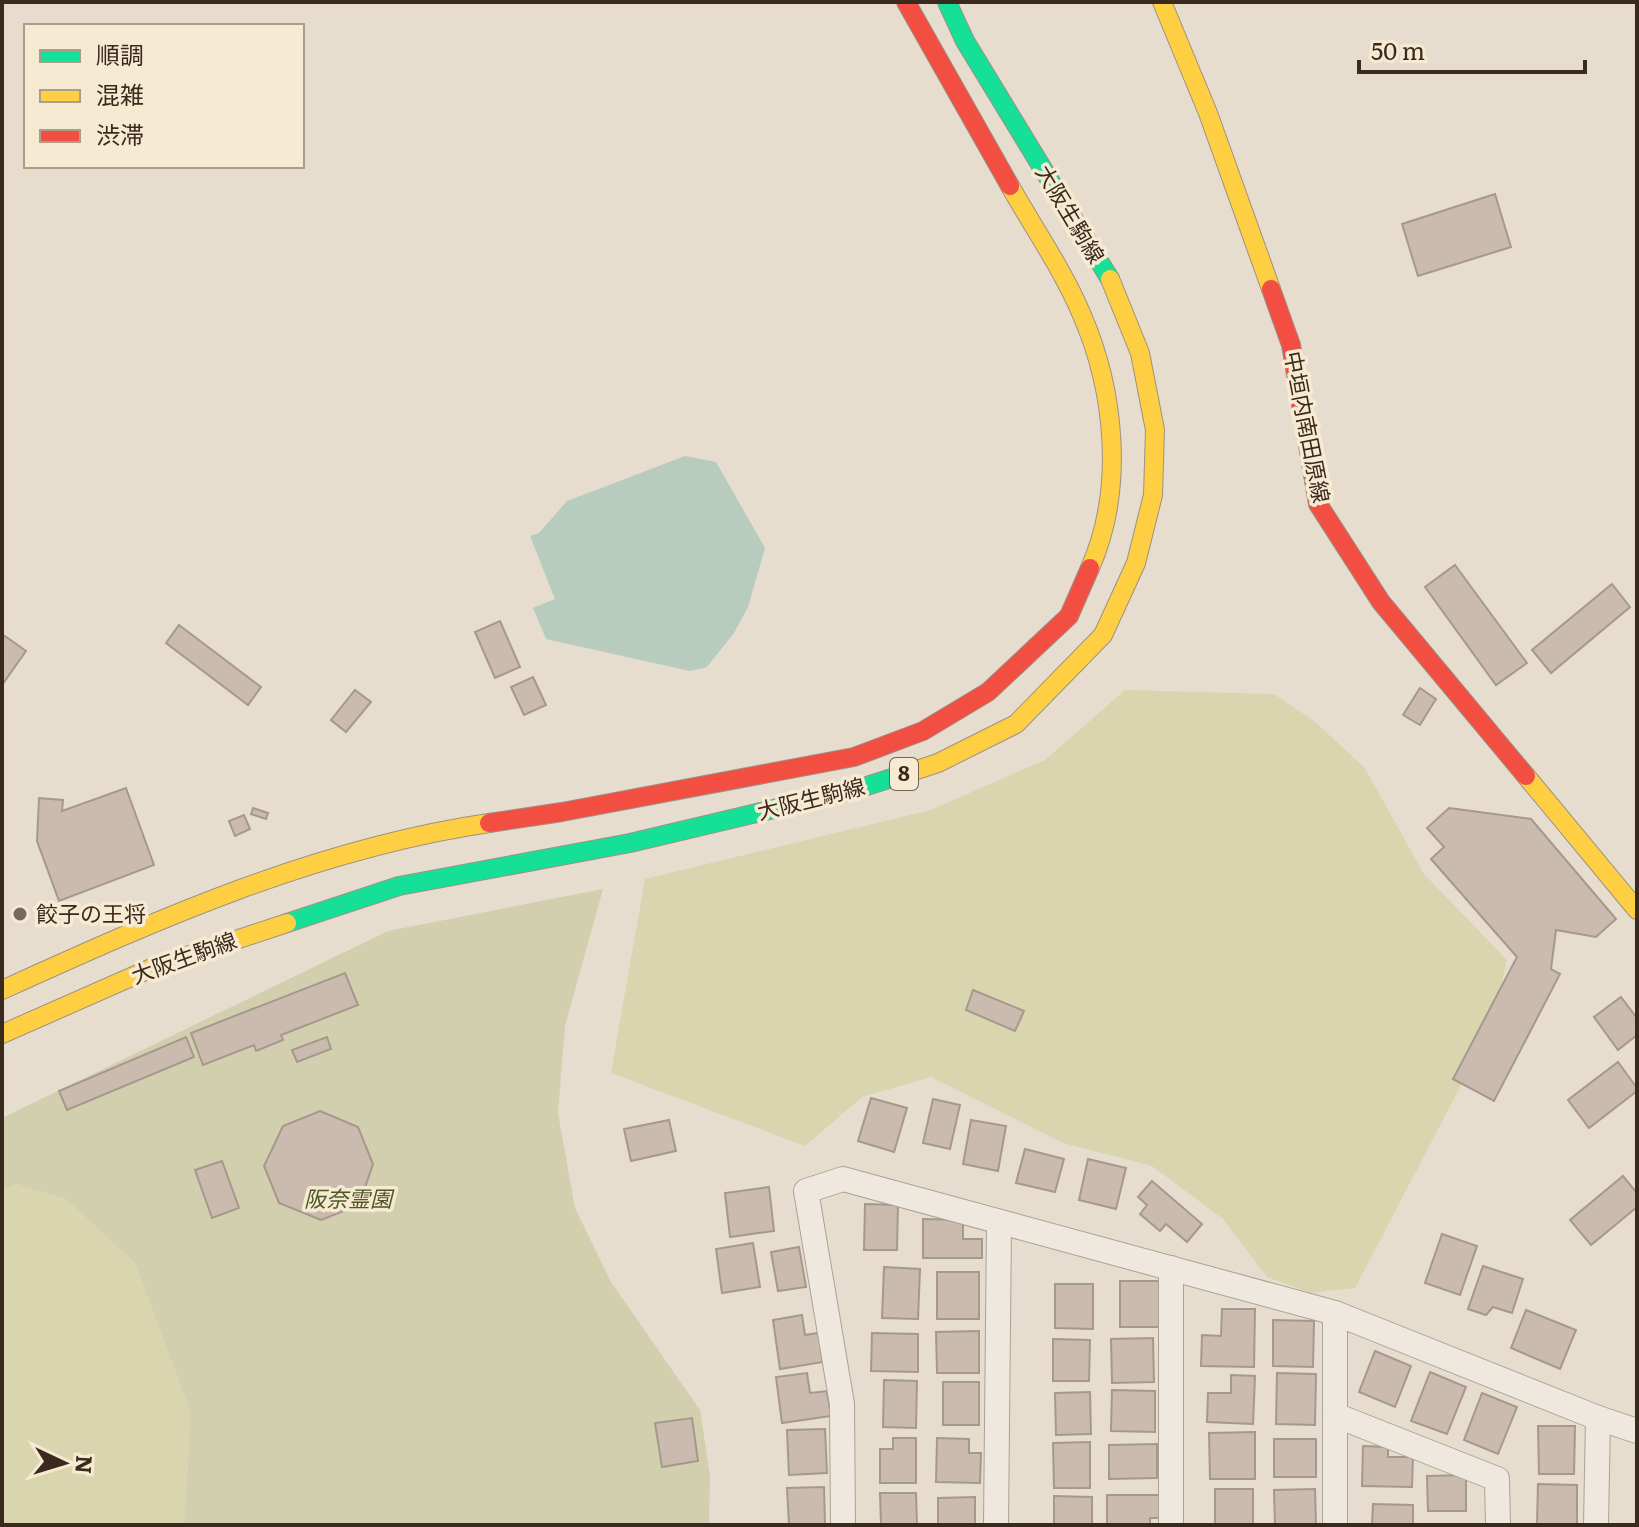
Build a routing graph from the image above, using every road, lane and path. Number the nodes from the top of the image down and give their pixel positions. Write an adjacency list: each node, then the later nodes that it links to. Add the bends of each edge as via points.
1 (906, 2): 4 (main road, 大阪生駒線 / 8, via 1081,312 1100,365 1112,435 1111,488 1097,553 1069,616 988,692 923,731 854,757)
2 (947, 2): 4 (main road, 大阪生駒線 / 8, via 965,41 1116,290 1140,353 1155,430 1153,495 1136,563 1103,635 1016,724 938,763 854,790)
3 (1162, 2): 5 (main road, 中垣内南田原線, via 1291,345 1318,504 1381,602)
4 (566, 834): 6 (main road, 大阪生駒線 / 8, via 474,825 351,851 140,927); 7 (main road, 大阪生駒線 / 8, via 154,967)
5 (1637, 910)
6 (2, 990)
7 (2, 1034)
8 (999, 1223): 9 (street); 14 (street, via 843,1179 806,1191 842,1404); 15 (street)
9 (1171, 1268): 10 (street); 16 (street)
10 (1335, 1313): 11 (street); 12 (street)
11 (1335, 1415): 17 (street); 18 (street, via 1497,1479)
12 (1598, 1418): 13 (street); 19 (street)
13 (1637, 1431)
14 (843, 1525)
15 (996, 1525)
16 (1171, 1525)
17 (1335, 1525)
18 (1498, 1525)
19 (1596, 1525)

